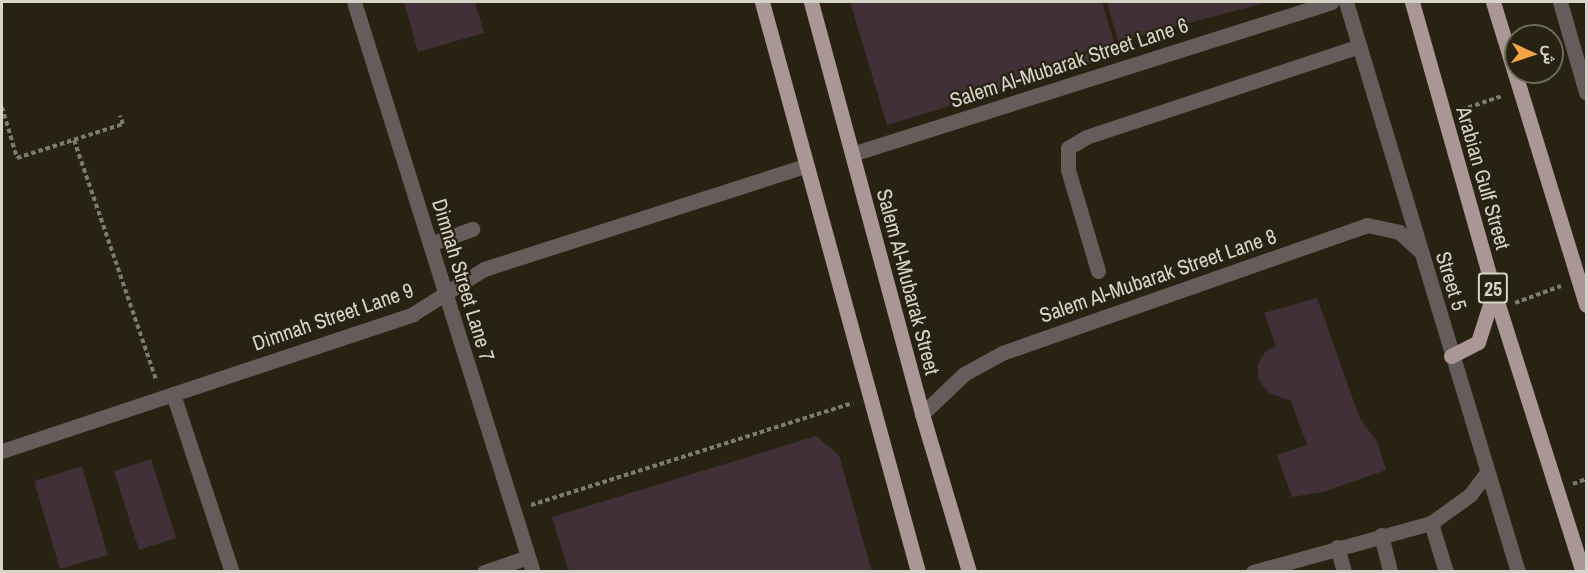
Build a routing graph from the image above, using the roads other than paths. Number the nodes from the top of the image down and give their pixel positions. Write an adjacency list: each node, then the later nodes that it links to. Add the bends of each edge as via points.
1 (354, 2): 14 (street, Dimnah Street Lane 7)
2 (762, 2): 12 (main road)
3 (812, 2): 11 (main road, Salem Al-Mubarak Street)
4 (1332, 2): 11 (street, Salem Al-Mubarak Street Lane 6)
5 (1346, 2): 9 (street, Street 5)
6 (1412, 2): 17 (main road, Arabian Gulf Street / 25)
7 (1493, 2): 19 (main road)
8 (1560, 2): 10 (street)
9 (1359, 46): 15 (street, Street 5); 16 (street, via 1086,137 1068,148 1068,170)
10 (1587, 92)
11 (852, 154): 22 (main road, Salem Al-Mubarak Street)
12 (807, 165): 18 (street, Dimnah Street Lane 9, via 484,269); 31 (main road)
13 (472, 229): 14 (street)
14 (430, 244): 18 (street, Dimnah Street Lane 7)
15 (1420, 251): 20 (street, Street 5); 22 (street, Salem Al-Mubarak Street Lane 8, via 1399,232 1367,225 1002,352 964,374)
16 (1098, 271)
17 (1494, 292): 20 (main road, via 1478,342); 38 (main road, Arabian Gulf Street / 25)
18 (445, 293): 21 (street, Dimnah Street Lane 9, via 413,314); 28 (street, Dimnah Street Lane 7)
19 (1587, 305)
20 (1451, 356): 24 (street, Street 5)
21 (168, 395): 23 (street, Dimnah Street Lane 9); 29 (street)
22 (922, 414): 32 (main road, Salem Al-Mubarak Street)
23 (2, 451)
24 (1486, 474): 25 (street, via 1454,508); 37 (street, Street 5)
25 (1431, 522): 26 (street); 36 (street)
26 (1381, 535): 27 (street); 35 (street)
27 (1337, 547): 33 (street); 34 (street)
28 (531, 565): 30 (street)
29 (232, 572)
30 (484, 572)
31 (918, 572)
32 (969, 572)
33 (1253, 572)
34 (1344, 572)
35 (1390, 572)
36 (1446, 572)
37 (1518, 572)
38 (1583, 572)

